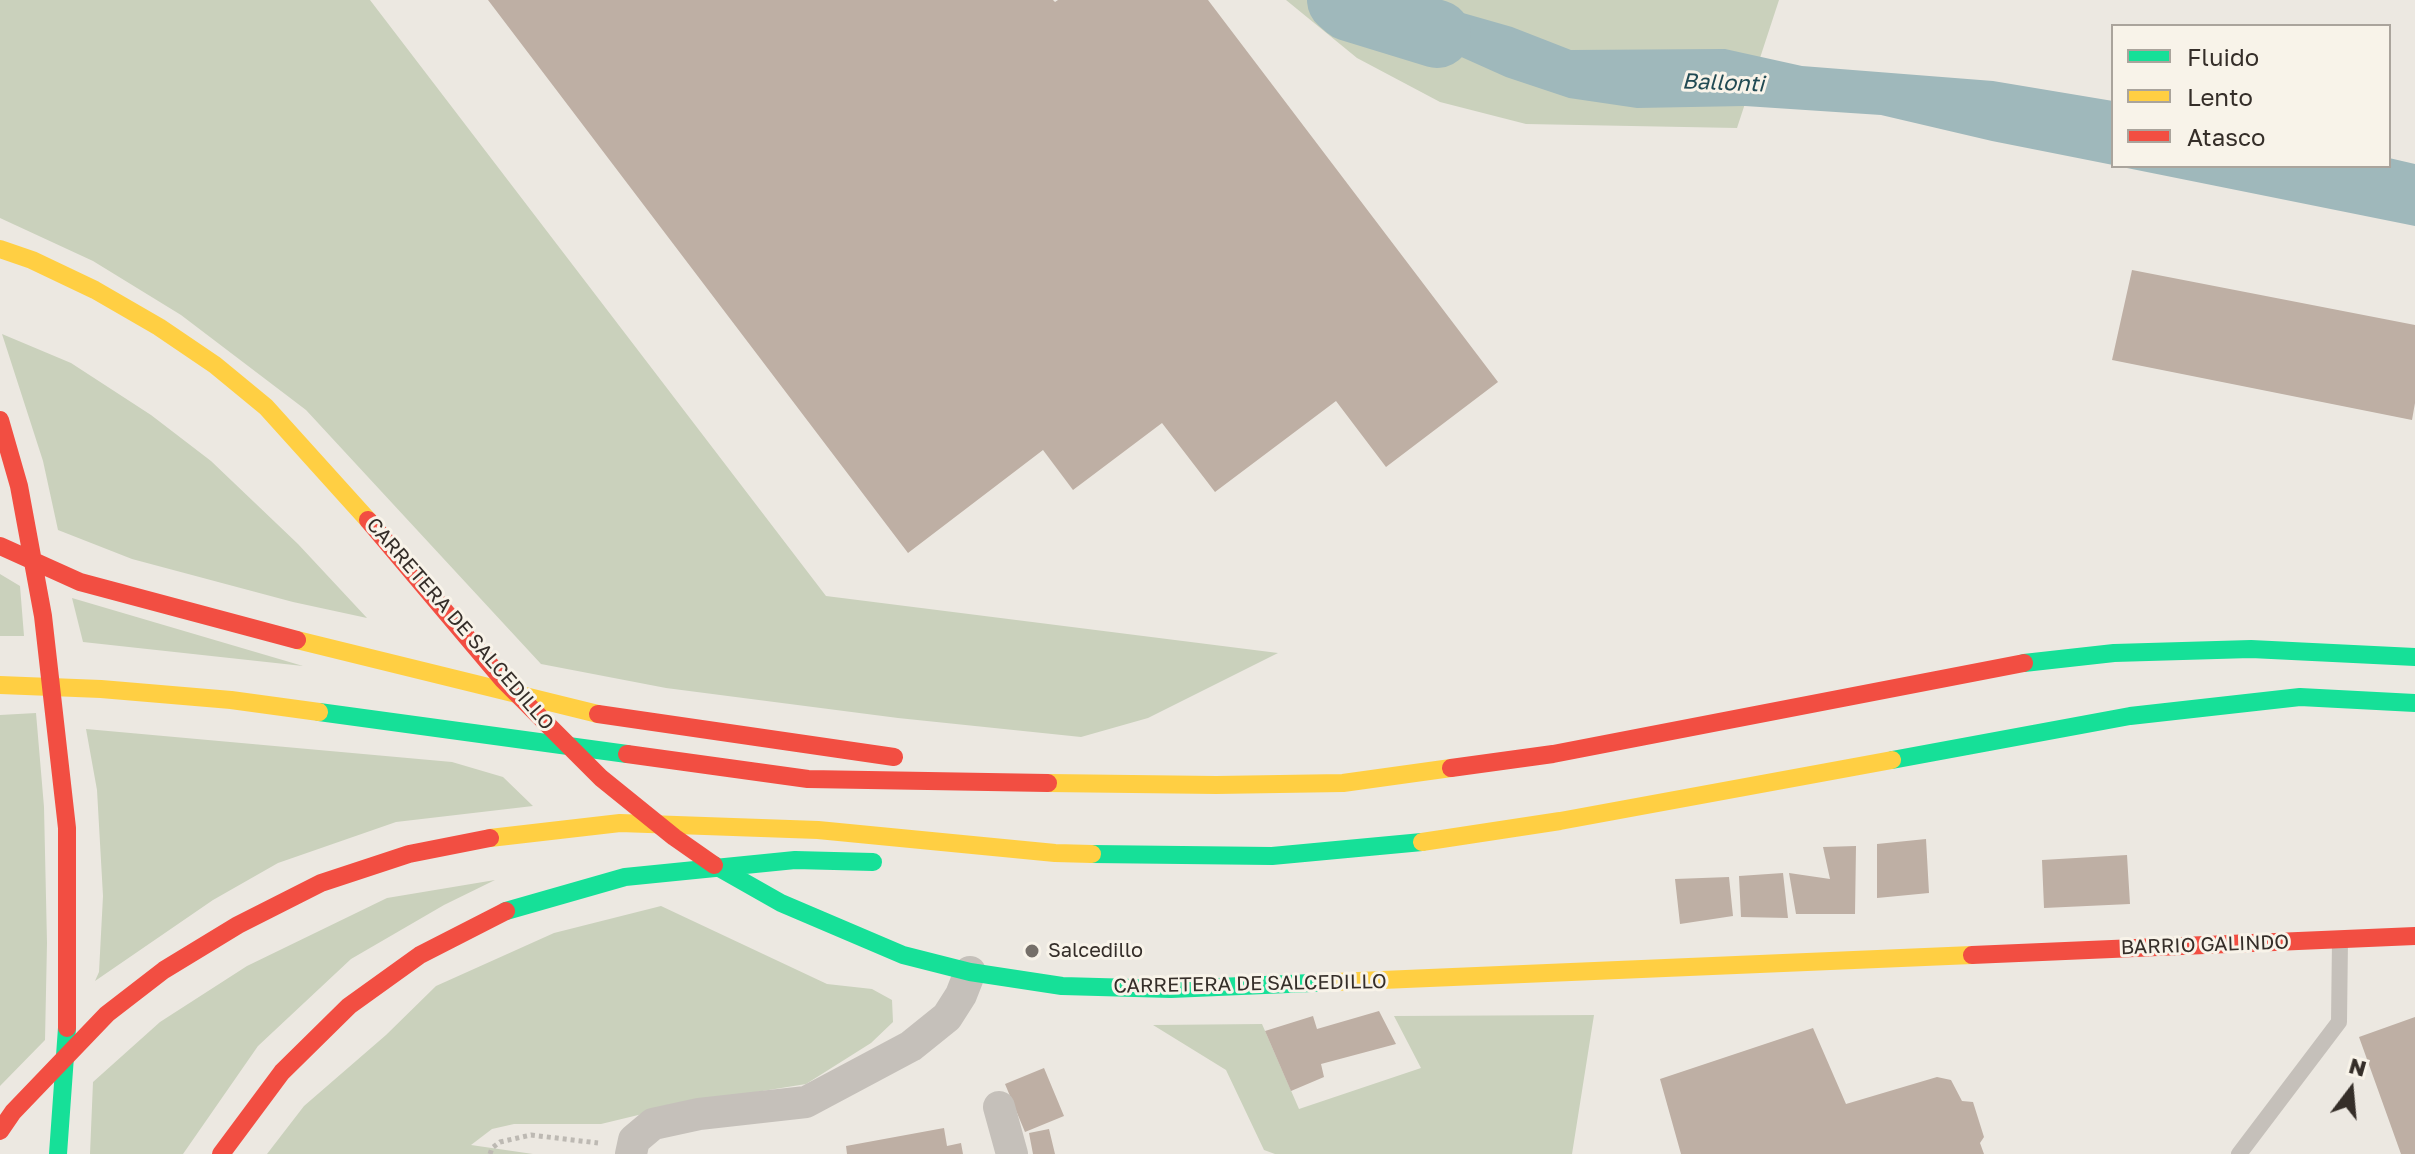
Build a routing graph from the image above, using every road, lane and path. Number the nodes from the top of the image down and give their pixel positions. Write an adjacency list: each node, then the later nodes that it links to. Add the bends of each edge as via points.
1 (0, 249): 16 (main road, CARRETERA DE SALCEDILLO, via 95,290 159,327 266,407 503,680 601,778 674,837 781,903 903,955)
2 (0, 420): 20 (main road, via 19,486 43,616 67,828 69,1003)
3 (0, 546): 7 (main road, via 80,582 608,717)
4 (2415, 657): 9 (main road, via 2251,649 2114,653 1987,668 1553,754 1343,783)
5 (0, 685): 9 (main road, via 231,700 808,779)
6 (2415, 703): 10 (main road, via 2300,697 2130,716 1422,842 1272,856)
7 (908, 759)
8 (938, 762): 9 (main road)
9 (1115, 783)
10 (1055, 853): 12 (main road); 18 (main road, via 818,830 620,823 498,836 409,854 321,883 164,970 107,1014)
11 (884, 862): 21 (main road, via 795,860 625,877 498,913 420,955 349,1006 282,1072)
12 (957, 862)
13 (2415, 936): 14 (main road, BARRIO GALINDO)
14 (2340, 939): 15 (main road, BARRIO GALINDO); 24 (lane, via 2339,1022)
15 (1995, 953): 16 (main road, CARRETERA DE SALCEDILLO, via 1171,989 1062,986)
16 (970, 972): 19 (street, via 947,1017 911,1046 806,1102 673,1118 642,1131)
17 (999, 1107): 23 (street)
18 (0, 1131)
19 (631, 1152): 22 (path, via 531,1135 500,1142)
20 (58, 1154)
21 (221, 1154)
22 (490, 1154)
23 (1012, 1154)
24 (2239, 1154)

